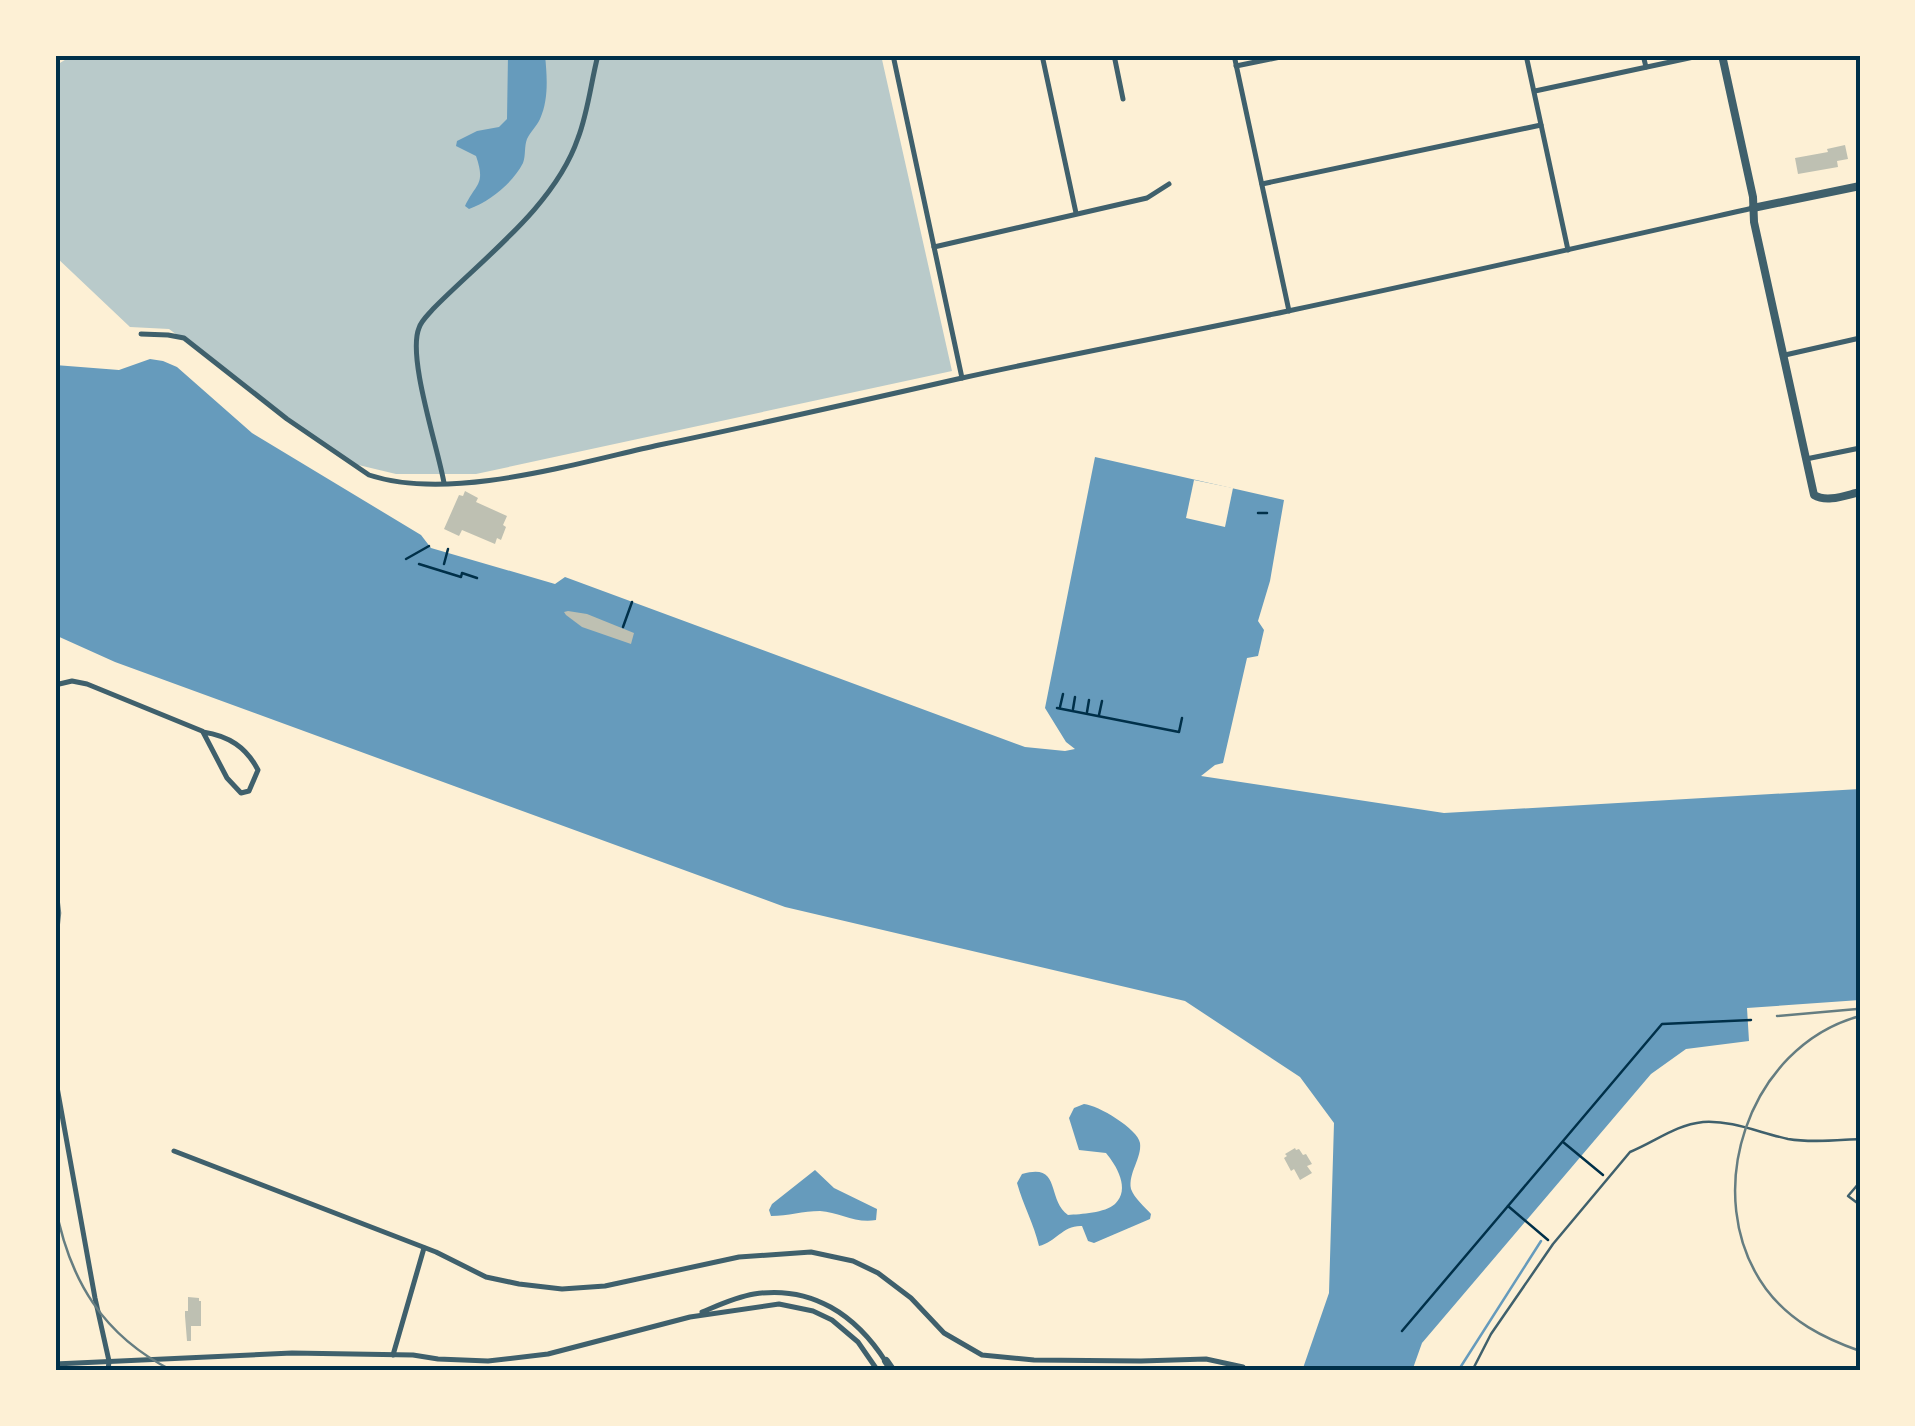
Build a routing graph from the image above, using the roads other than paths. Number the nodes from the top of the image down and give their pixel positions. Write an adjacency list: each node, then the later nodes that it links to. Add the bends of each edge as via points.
1 (598, 55): 30 (street, via 578,139 549,193 419,326 417,366)
2 (893, 55): 21 (street)
3 (1042, 55): 20 (street)
4 (1114, 55): 14 (street)
5 (1234, 55): 11 (street)
6 (1290, 55): 11 (street)
7 (1526, 55): 13 (street)
8 (1643, 55): 12 (street)
9 (1703, 55): 12 (street)
10 (1722, 55): 19 (street)
11 (1236, 66): 17 (street)
12 (1646, 67): 13 (street)
13 (1534, 92): 15 (street)
14 (1123, 99)
15 (1541, 124): 17 (street); 22 (street)
16 (1169, 184): 20 (street, via 1147,198)
17 (1262, 184): 23 (street)
18 (1860, 186): 19 (street)
19 (1754, 208): 22 (street); 26 (street)
20 (1076, 213): 21 (street)
21 (934, 247): 27 (street)
22 (1568, 250): 23 (street)
23 (1288, 311): 27 (street)
24 (140, 334): 30 (street, via 184,338 360,470 381,479)
25 (1860, 338): 26 (street)
26 (1782, 355): 29 (street)
27 (962, 378): 30 (street, via 548,469)
28 (1860, 448): 29 (street)
29 (1806, 459): 31 (street, via 1814,495)
30 (444, 483)
31 (1860, 492)
32 (55, 684): 33 (street, via 88,684)
33 (203, 732): 33 (street, via 244,749 258,770 249,791 241,794 232,786)
34 (55, 1076): 43 (street)
35 (1860, 1139): 49 (lane, via 1795,1140 1729,1124 1692,1124 1630,1152 1553,1244)
36 (174, 1152): 39 (street)
37 (1860, 1182): 38 (lane, via 1848,1196)
38 (1860, 1205)
39 (424, 1248): 41 (street); 45 (street, via 486,1276 587,1288 739,1257 810,1252 878,1273 944,1333 982,1355 1206,1359)
40 (690, 1317): 41 (street, via 548,1354 488,1361); 42 (street, via 754,1294 806,1296 850,1319); 47 (street, via 796,1306 848,1332)
41 (393, 1355): 43 (street)
42 (885, 1359): 48 (street)
43 (109, 1362): 44 (street); 46 (street)
44 (55, 1364)
45 (1242, 1367)
46 (108, 1371)
47 (878, 1371)
48 (892, 1371)
49 (1472, 1371)

